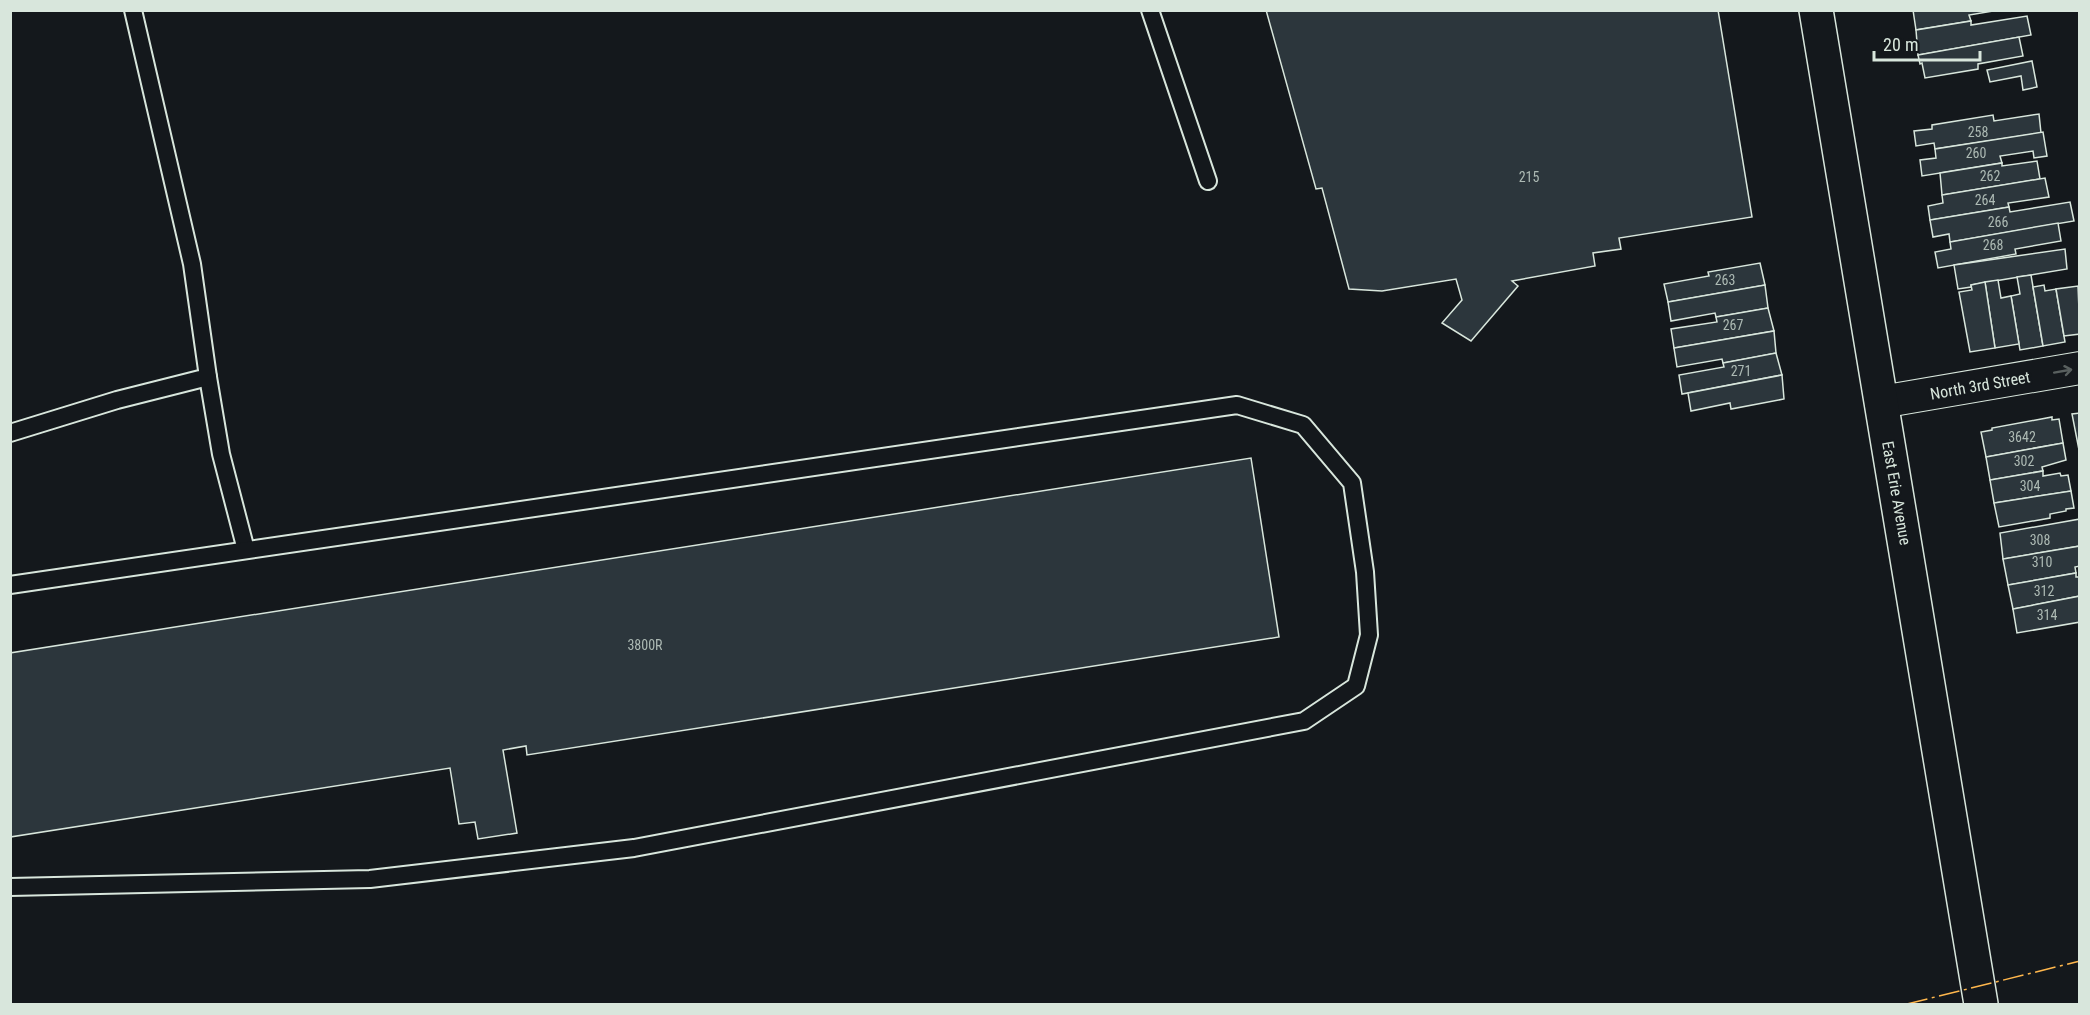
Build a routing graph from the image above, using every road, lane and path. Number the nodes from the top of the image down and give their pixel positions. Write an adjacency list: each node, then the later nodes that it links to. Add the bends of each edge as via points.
1 (133, 10): 6 (lane, via 192,264)
2 (1150, 10): 4 (lane)
3 (1816, 10): 7 (main road, East Erie Avenue)
4 (1208, 181)
5 (2079, 368): 7 (street, North 3rd Street, one-way to 5)
6 (208, 377): 8 (lane); 9 (lane, via 220,454)
7 (1881, 402): 12 (main road, East Erie Avenue)
8 (10, 433)
9 (246, 550): 10 (lane); 11 (lane, via 1237,405 1303,425 1352,483 1365,572 1369,635 1356,686 1304,721 634,848 370,879)
10 (10, 585)
11 (10, 887)
12 (1979, 990)

